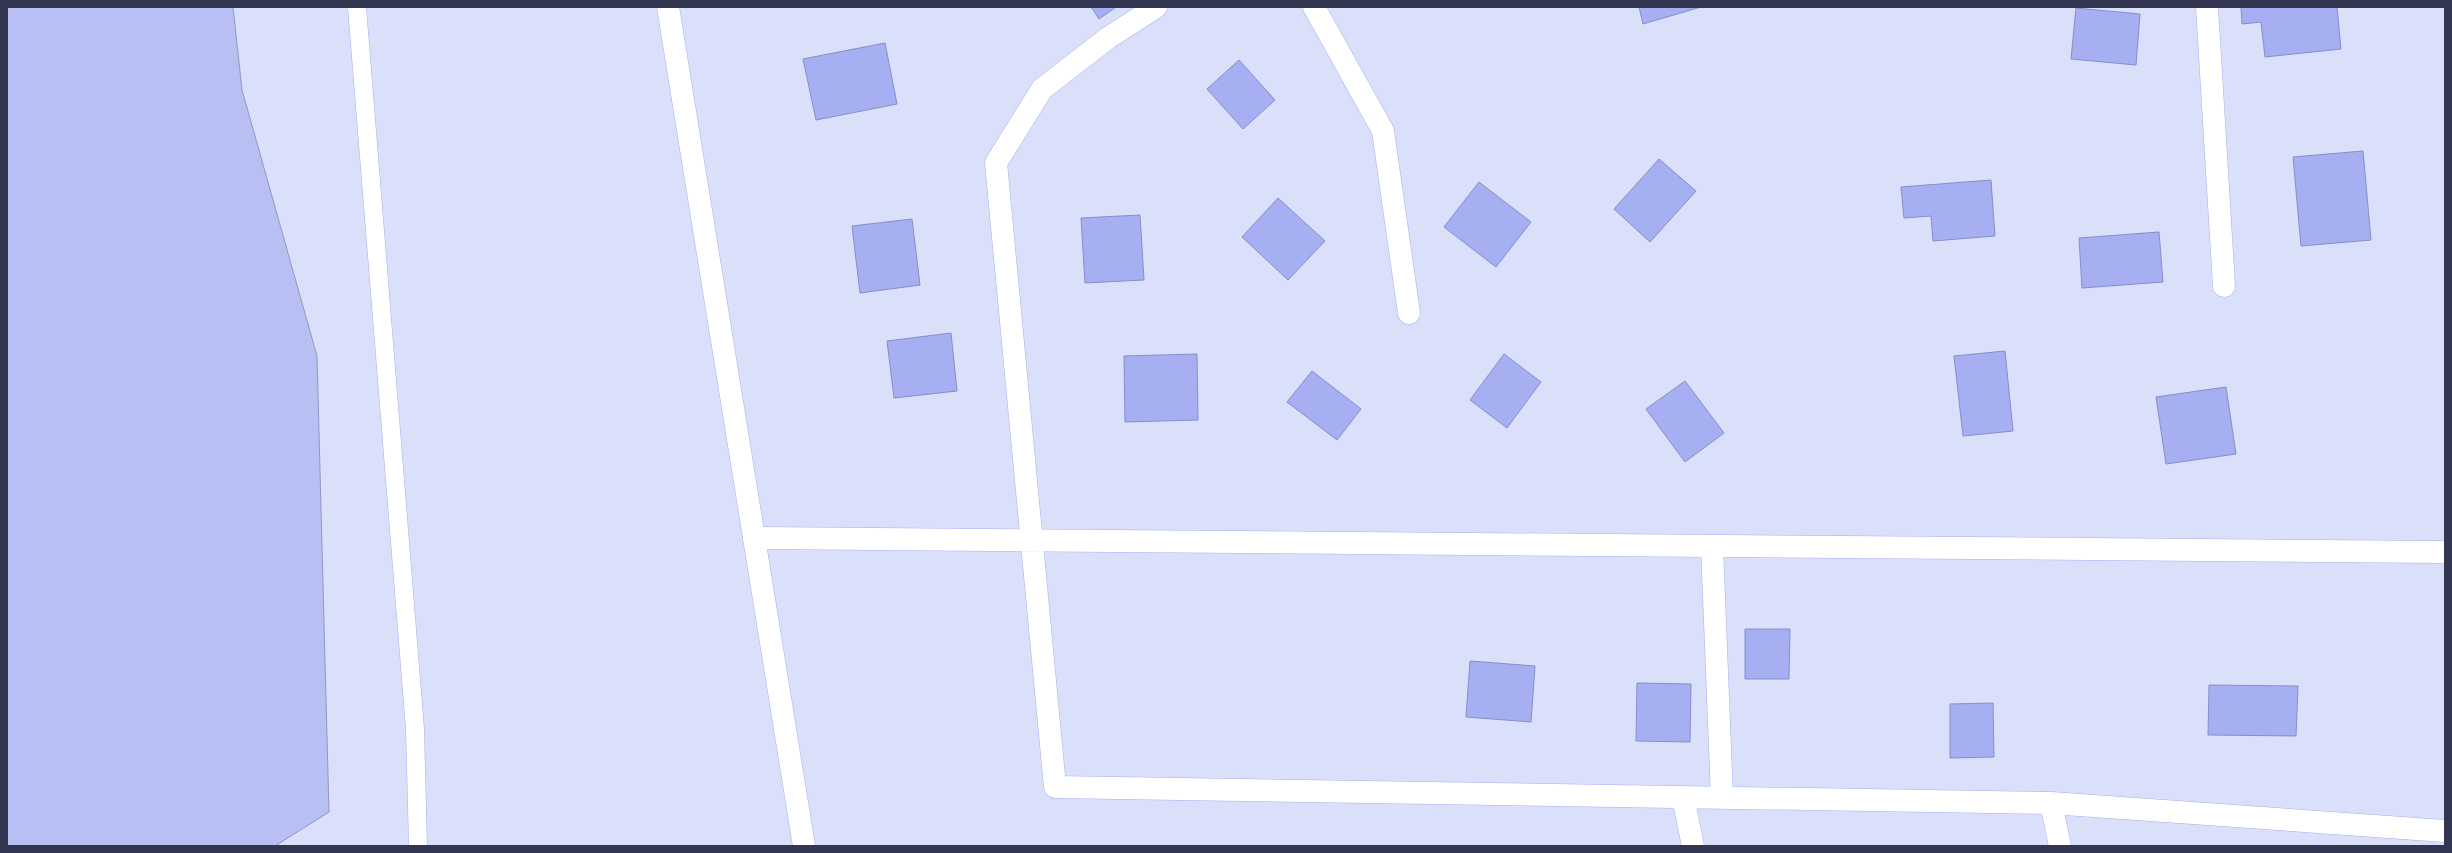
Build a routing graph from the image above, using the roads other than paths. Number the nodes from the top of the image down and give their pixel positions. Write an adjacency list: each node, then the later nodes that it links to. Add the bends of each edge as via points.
1 (357, 7): 16 (lane, via 415,728)
2 (668, 7): 8 (street)
3 (1156, 7): 9 (street, via 1108,38 1042,89 996,163)
4 (1314, 7): 7 (street, via 1383,131)
5 (2206, 7): 6 (street)
6 (2224, 286)
7 (1409, 313)
8 (754, 538): 9 (street); 17 (street)
9 (1031, 540): 10 (street); 12 (street, via 1055,787)
10 (1712, 546): 11 (street); 13 (street)
11 (2445, 552)
12 (1683, 797): 13 (street); 18 (street)
13 (1722, 798): 14 (street)
14 (2051, 803): 15 (street); 19 (street)
15 (2445, 832)
16 (418, 846)
17 (804, 846)
18 (1693, 846)
19 (2060, 846)

